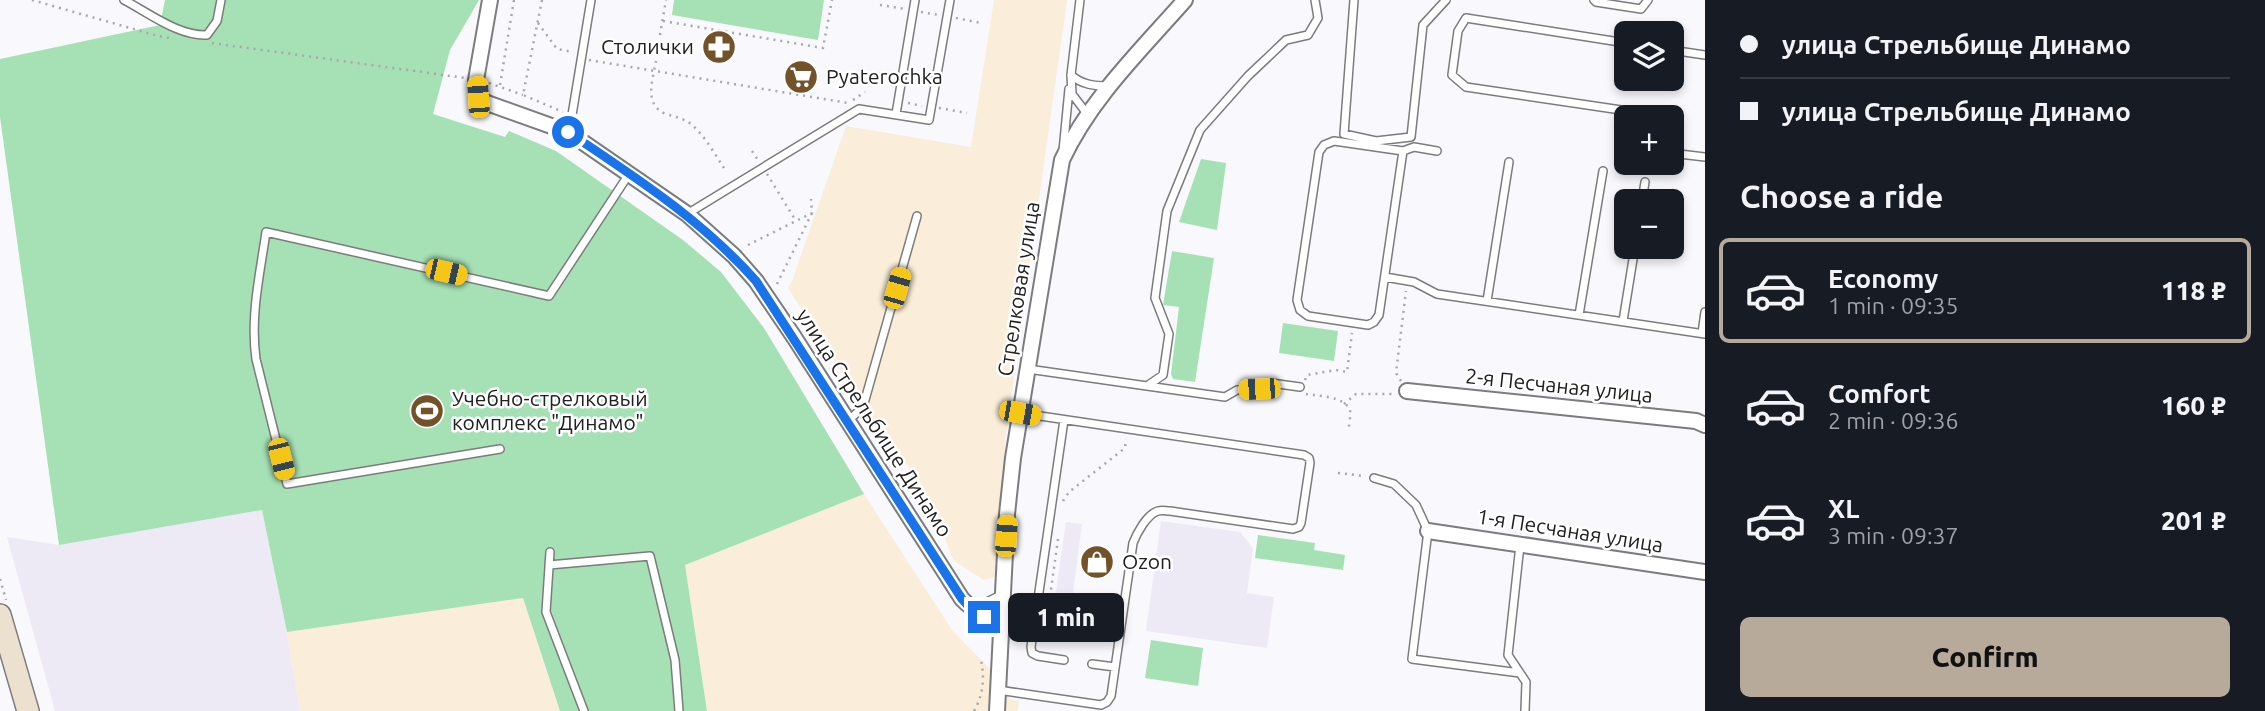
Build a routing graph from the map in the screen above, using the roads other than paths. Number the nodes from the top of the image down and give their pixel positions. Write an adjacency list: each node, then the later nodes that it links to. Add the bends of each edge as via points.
1 (124, 0): 2 (lane, via 196,36 213,29)
2 (221, 0)
3 (490, 0): 22 (street, улица Стрельбище Динамо, via 476,80 478,97)
4 (591, 0): 22 (lane)
5 (915, 0): 20 (lane)
6 (950, 0): 20 (lane, via 929,120)
7 (1080, 0): 17 (lane)
8 (1185, 0): 18 (street, Стрелковая улица)
9 (1315, 0): 44 (lane, via 1318,18 1308,35 1286,40 1200,130 1167,211 1155,298 1169,334 1163,375)
10 (1354, 0): 23 (lane, via 1345,134)
11 (1446, 0): 23 (lane, via 1423,25 1411,137)
12 (1594, 0): 13 (lane, via 1641,9)
13 (1648, 0)
14 (1614, 41): 19 (lane, via 1466,18 1458,31 1452,75 1465,87)
15 (1684, 52): 16 (lane)
16 (1705, 55)
17 (1071, 75): 18 (lane, via 1095,86); 21 (lane, via 1072,93); 28 (lane)
18 (1111, 86): 21 (street, Стрелковая улица)
19 (1614, 109)
20 (896, 114): 34 (lane, via 859,109)
21 (1088, 115): 28 (street, Стрелковая улица)
22 (568, 132): 31 (street, улица Стрельбище Динамо)
23 (1375, 144): 24 (lane); 37 (lane, via 1334,141 1319,152 1297,300 1300,310 1308,316 1367,325 1379,315)
24 (1404, 151): 25 (lane, via 1414,147); 37 (lane)
25 (1437, 151)
26 (1684, 155): 27 (lane)
27 (1705, 157)
28 (1062, 160): 43 (street, Стрелковая улица)
29 (1510, 162): 38 (lane)
30 (1603, 171): 40 (lane)
31 (630, 174): 34 (street, улица Стрельбище Динамо); 51 (lane, via 548,296 266,232 253,338 287,484)
32 (1645, 182): 33 (lane)
33 (1644, 189)
34 (687, 214): 49 (street, улица Стрельбище Динамо, via 756,281)
35 (916, 216): 49 (lane, via 863,407)
36 (1633, 259): 41 (lane)
37 (1385, 277): 38 (lane, via 1437,294)
38 (1487, 301): 40 (lane)
39 (1705, 312): 42 (lane)
40 (1579, 315): 41 (lane)
41 (1623, 321): 42 (lane)
42 (1703, 333)
43 (1027, 369): 44 (lane); 47 (street, Стрелковая улица)
44 (1147, 387): 45 (lane, via 1225,397 1271,383)
45 (1300, 387)
46 (1407, 391): 50 (street, 2-я Песчаная улица)
47 (1020, 413): 48 (lane); 58 (street, Стрелковая улица)
48 (1064, 420): 62 (lane, via 1031,647 1038,656); 64 (lane, via 1309,458 1299,527 1170,511 1151,516 1133,543)
49 (848, 421): 59 (street, улица Стрельбище Динамо)
50 (1705, 425)
51 (500, 449)
52 (1374, 478): 53 (lane, via 1394,484 1416,505)
53 (1428, 531): 54 (street, 1-я Песчаная улица); 65 (lane, via 1412,659)
54 (1520, 545): 57 (street, 1-я Песчаная улица); 65 (lane, via 1508,655)
55 (550, 551): 56 (lane)
56 (549, 565): 68 (lane, via 546,612); 69 (lane, via 650,556 675,660)
57 (1705, 572)
58 (1003, 594): 59 (lane); 61 (street, Стрелковая улица)
59 (972, 610): 61 (street)
60 (0, 615): 67 (street)
61 (1001, 620): 66 (street, Стрелковая улица)
62 (1064, 660)
63 (1092, 664): 64 (lane)
64 (1115, 667): 66 (lane, via 1111,696 1101,705)
65 (1520, 673): 71 (lane, via 1526,682)
66 (998, 690): 70 (street, Стрелковая улица)
67 (28, 711)
68 (584, 711)
69 (679, 711)
70 (997, 711)
71 (1525, 711)

